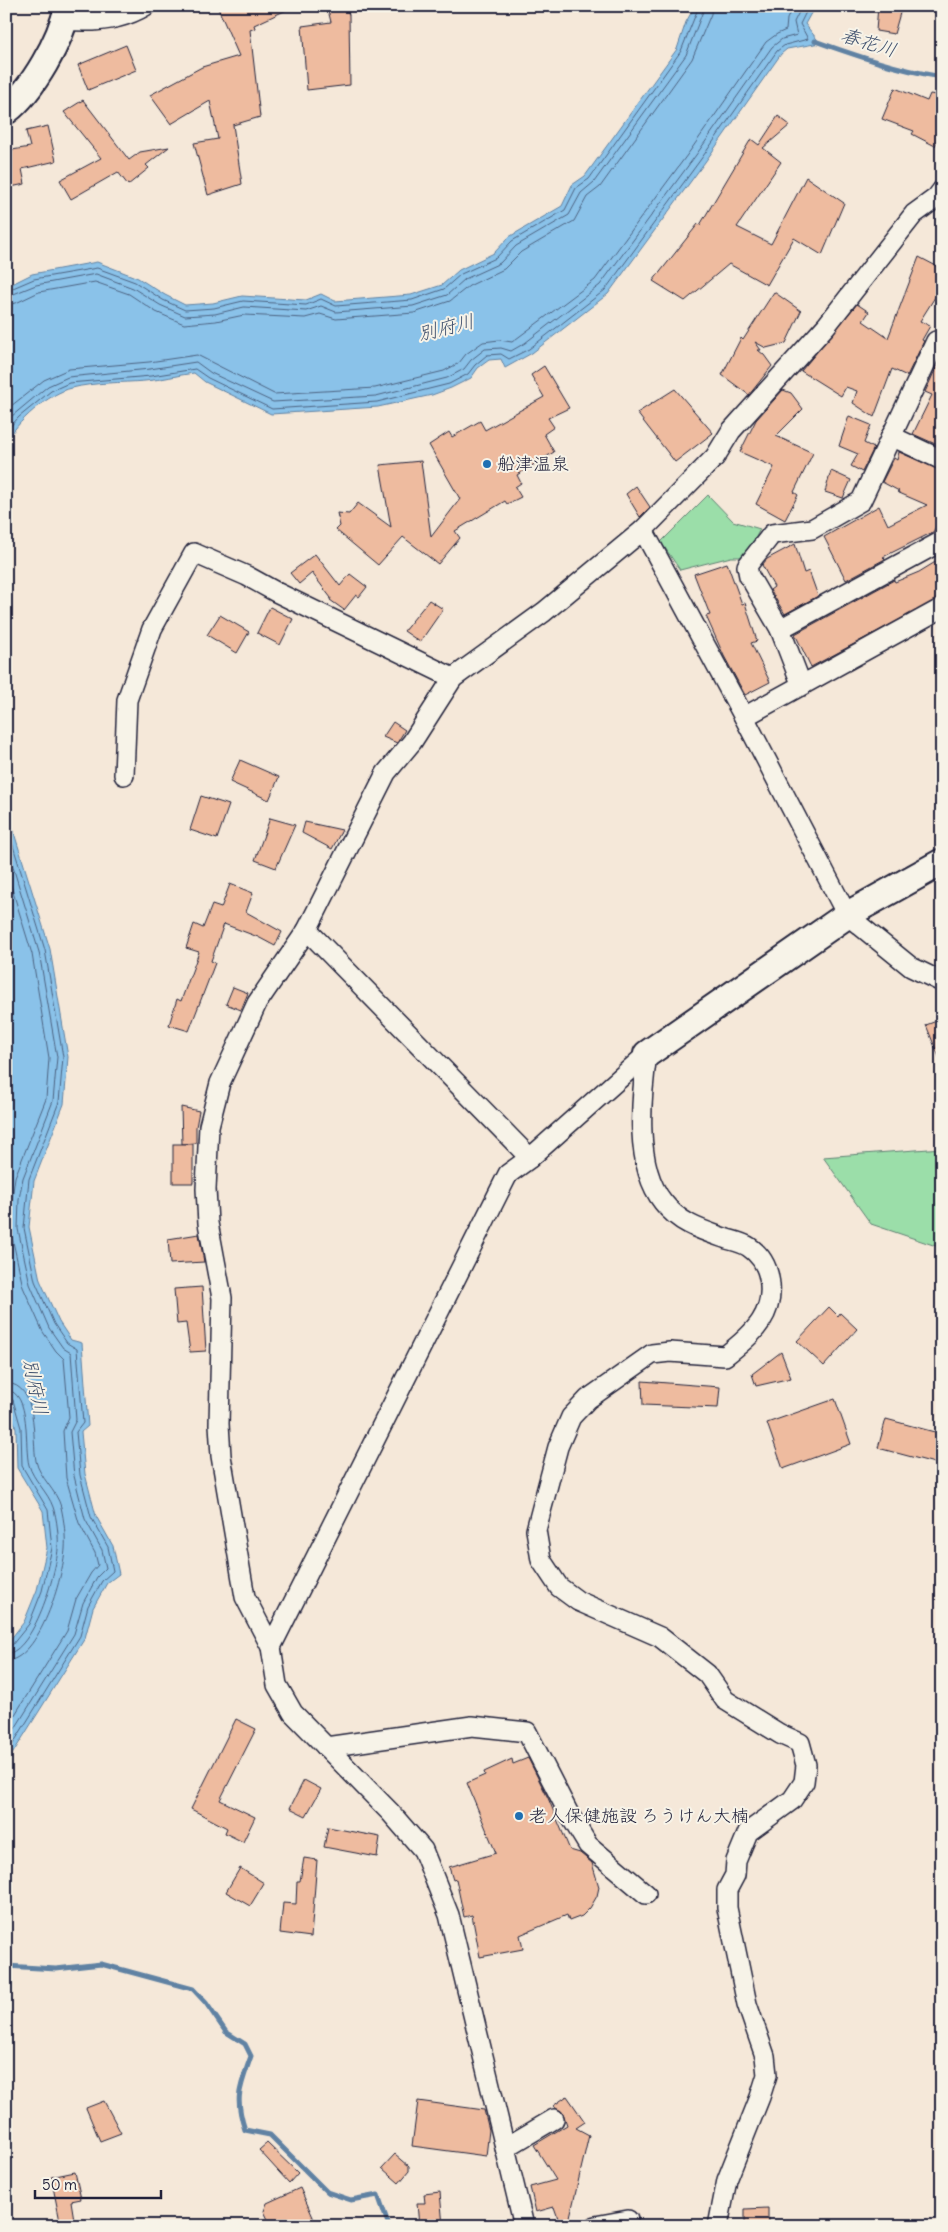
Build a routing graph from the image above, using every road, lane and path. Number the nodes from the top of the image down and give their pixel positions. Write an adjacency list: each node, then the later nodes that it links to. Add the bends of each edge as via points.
1 (145, 6): 2 (street, via 134,13 105,21 88,22)
2 (66, 13): 3 (street, via 34,81)
3 (6, 111)
4 (940, 197): 8 (street, via 914,214 826,326 731,431 715,457)
5 (942, 344): 6 (street, via 936,341)
6 (890, 436): 7 (street); 11 (street, via 861,501 812,529 772,534 748,566 749,576)
7 (942, 460)
8 (643, 530): 12 (street, via 544,612); 14 (street)
9 (942, 541): 11 (street)
10 (942, 608): 13 (street)
11 (780, 629): 13 (street)
12 (453, 678): 15 (street, via 194,553 152,629 127,700); 18 (street, via 412,742 386,773)
13 (802, 686): 14 (street)
14 (744, 717): 17 (street)
15 (124, 775)
16 (942, 862): 17 (street)
17 (847, 915): 19 (street, via 911,967); 20 (street)
18 (307, 930): 21 (street); 22 (street, via 257,1003 220,1083 209,1126 206,1189 208,1223 222,1298 219,1424 225,1488 245,1597)
19 (942, 982)
20 (647, 1054): 21 (street); 30 (street, via 643,1144 650,1180 662,1202 682,1222 748,1246 762,1259 770,1279 770,1299 761,1321 725,1356 652,1354 588,1399 571,1417 558,1447 536,1530 541,1560 559,1586 578,1601 660,1637 707,1674 725,1700 800,1743 806,1765 804,1782 792,1800 748,1832 727,1890 727,1908 745,1996 765,2056 767,2074 727,2180)
21 (530, 1158): 22 (street, via 508,1174)
22 (272, 1647): 23 (street, via 277,1685 293,1713)
23 (326, 1747): 24 (street, via 472,1726 527,1732 588,1844); 26 (street, via 423,1850 449,1915)
24 (646, 1894)
25 (554, 2119): 26 (street)
26 (505, 2148): 28 (street)
27 (628, 2220): 29 (street)
28 (524, 2226)
29 (595, 2226)
30 (718, 2226)

